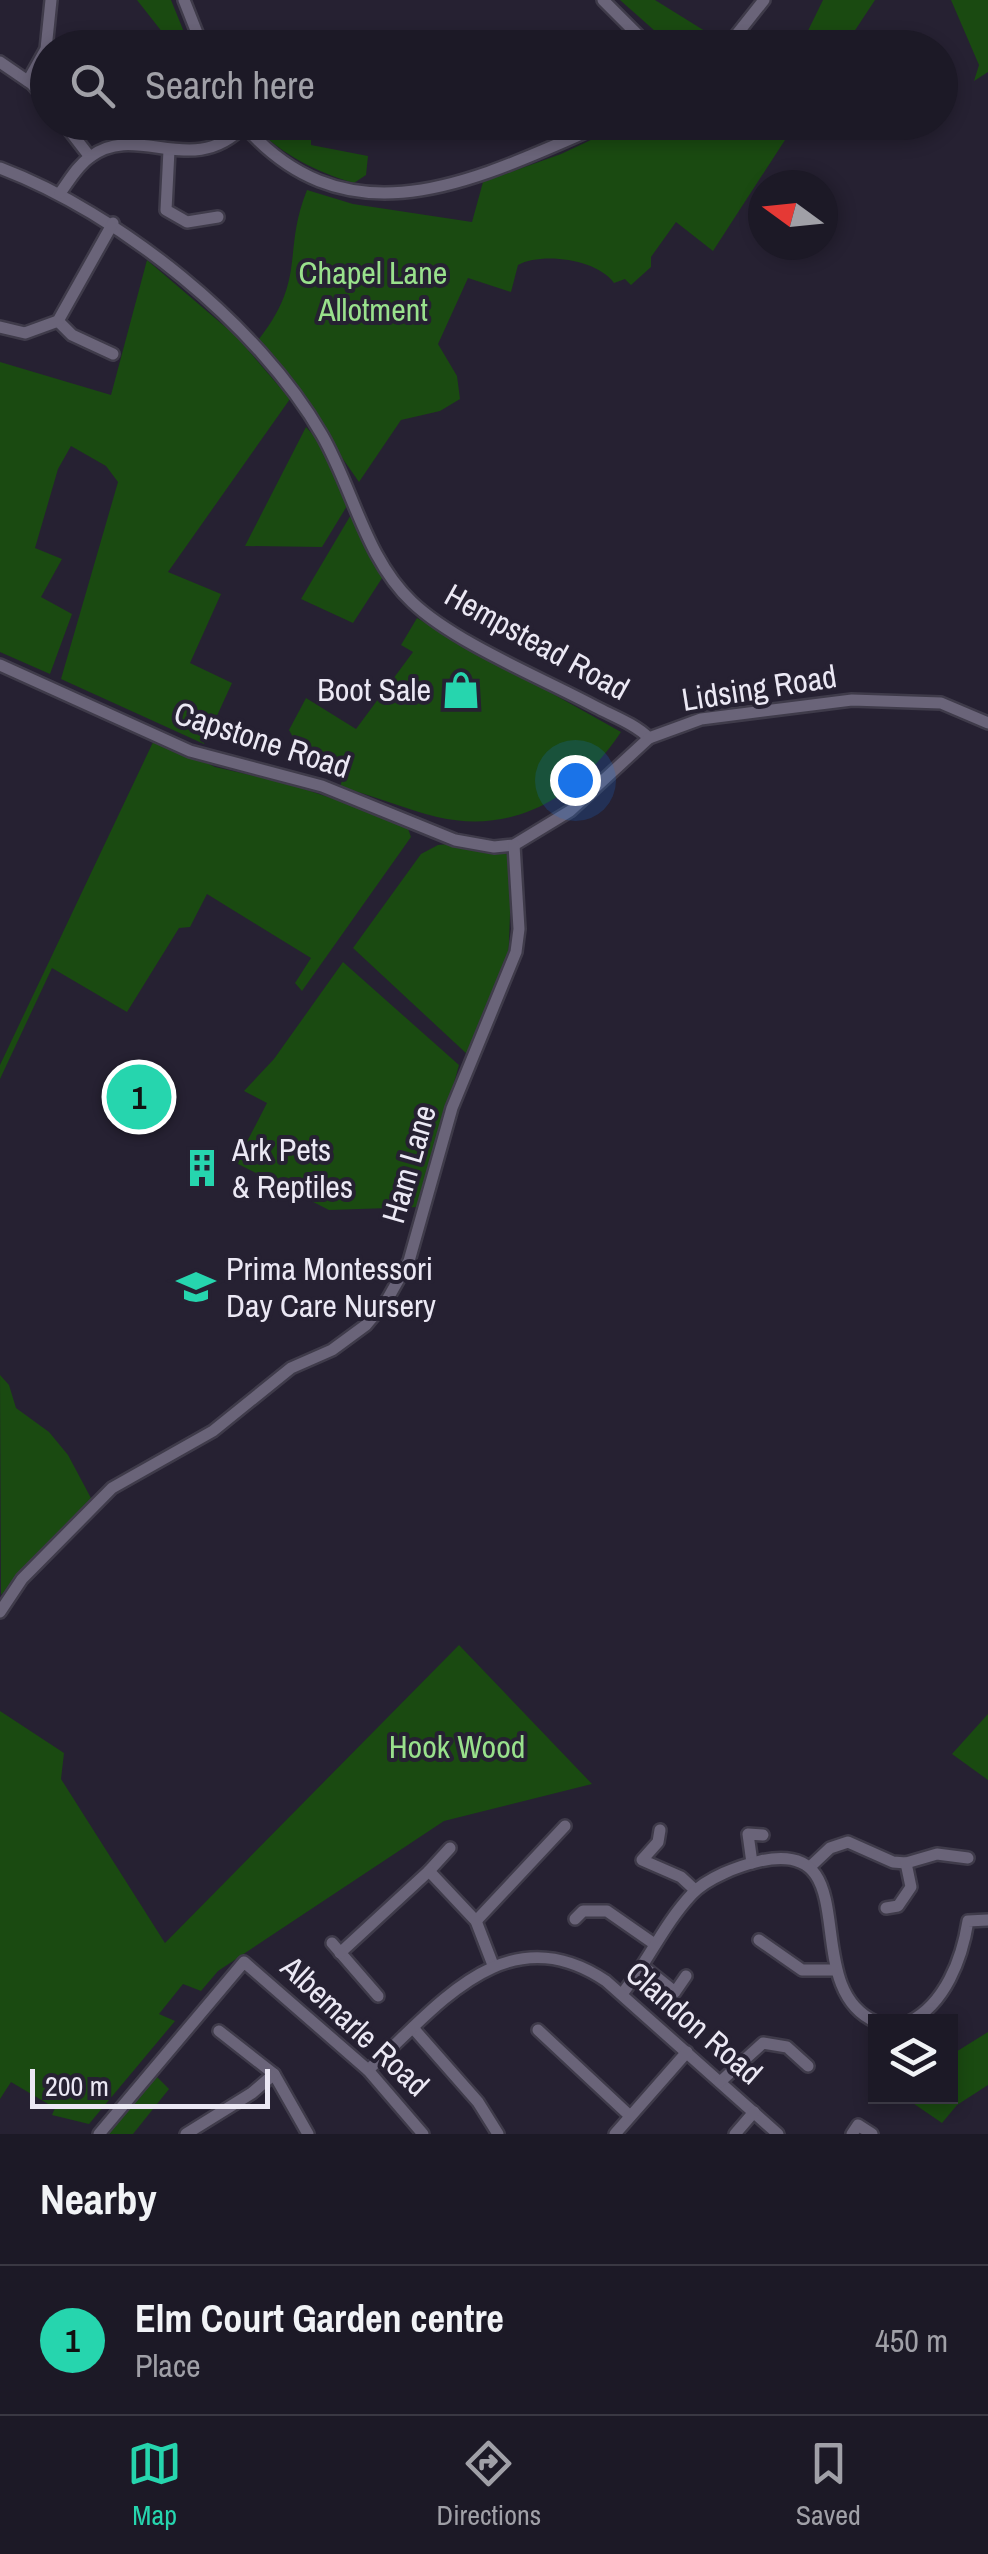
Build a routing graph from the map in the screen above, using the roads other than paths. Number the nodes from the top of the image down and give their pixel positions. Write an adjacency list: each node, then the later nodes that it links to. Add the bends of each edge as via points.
1 (52, 0): 5 (street)
2 (184, 0): 6 (street)
3 (602, 0): 7 (street)
4 (764, 0): 8 (street)
5 (48, 30)
6 (196, 30)
7 (633, 30)
8 (740, 30)
9 (0, 62): 11 (street)
10 (30, 77): 11 (street)
11 (28, 81)
12 (77, 140): 17 (street)
13 (225, 140): 16 (street, via 214,150)
14 (261, 140): 15 (street, via 318,180 357,192 410,195 476,178)
15 (566, 140)
16 (169, 150): 17 (street, via 121,146); 20 (street, via 166,210 192,223)
17 (90, 157): 19 (street)
18 (0, 168): 19 (street, Hempstead Road)
19 (60, 193): 21 (street, Hempstead Road)
20 (218, 217)
21 (113, 223): 22 (street); 27 (street, Hempstead Road, via 238,331 296,397 344,477 386,570 413,603)
22 (58, 321): 23 (street, via 26,333); 24 (street)
23 (0, 328)
24 (113, 354)
25 (0, 665): 28 (street, Capstone Road, via 190,751 322,786 455,840)
26 (988, 723): 27 (street, Lidsing Road, via 940,702 852,700 702,719)
27 (648, 738): 28 (street, Lidsing Road, via 590,798)
28 (514, 845): 29 (street, Ham Lane, via 516,952 452,1108 400,1283 366,1326 290,1368 213,1431 112,1488)
29 (0, 1612)
30 (564, 1826): 45 (street)
31 (660, 1830): 35 (street)
32 (763, 1835): 36 (street, via 744,1833)
33 (957, 1843): 37 (street, via 962,1857 937,1854)
34 (450, 1848): 40 (street)
35 (642, 1860): 39 (street); 41 (street)
36 (752, 1863): 38 (street, via 778,1857); 41 (street)
37 (906, 1863): 38 (street, via 848,1842); 42 (street, via 911,1886)
38 (811, 1866): 50 (street, via 826,1893)
39 (632, 1870)
40 (429, 1871): 45 (street); 53 (street, via 336,1948)
41 (695, 1890): 47 (street)
42 (895, 1910)
43 (976, 1918): 54 (street, via 941,1994)
44 (575, 1919): 47 (street, via 584,1911 607,1911)
45 (476, 1921): 48 (street)
46 (758, 1940): 50 (street, via 802,1970)
47 (654, 1942): 49 (street)
48 (494, 1965): 52 (street, Clandon Road, via 531,1958 573,1964); 56 (street, Clandon Road)
49 (644, 1966): 51 (street, via 676,1992); 52 (street)
50 (834, 1970): 55 (street, via 852,2006)
51 (686, 1976)
52 (622, 1994): 59 (street, Clandon Road)
53 (378, 1996)
54 (923, 2014)
55 (868, 2017)
56 (413, 2028): 61 (street, Clandon Road); 71 (street)
57 (219, 2030): 62 (street)
58 (538, 2030): 65 (street)
59 (687, 2052): 63 (street, Clandon Road); 65 (street)
60 (801, 2065): 63 (street, via 787,2047 763,2043)
61 (368, 2070): 67 (street, Albemarle Road, via 244,1962); 70 (street, Albemarle Road)
62 (274, 2074): 68 (street); 69 (street)
63 (720, 2082): 64 (street, Clandon Road)
64 (754, 2112): 73 (street); 74 (street, Clandon Road)
65 (630, 2116): 72 (street)
66 (858, 2125): 75 (street)
67 (99, 2134)
68 (186, 2134)
69 (308, 2134)
70 (422, 2134)
71 (498, 2134)
72 (615, 2134)
73 (735, 2134)
74 (778, 2134)
75 (872, 2134)

